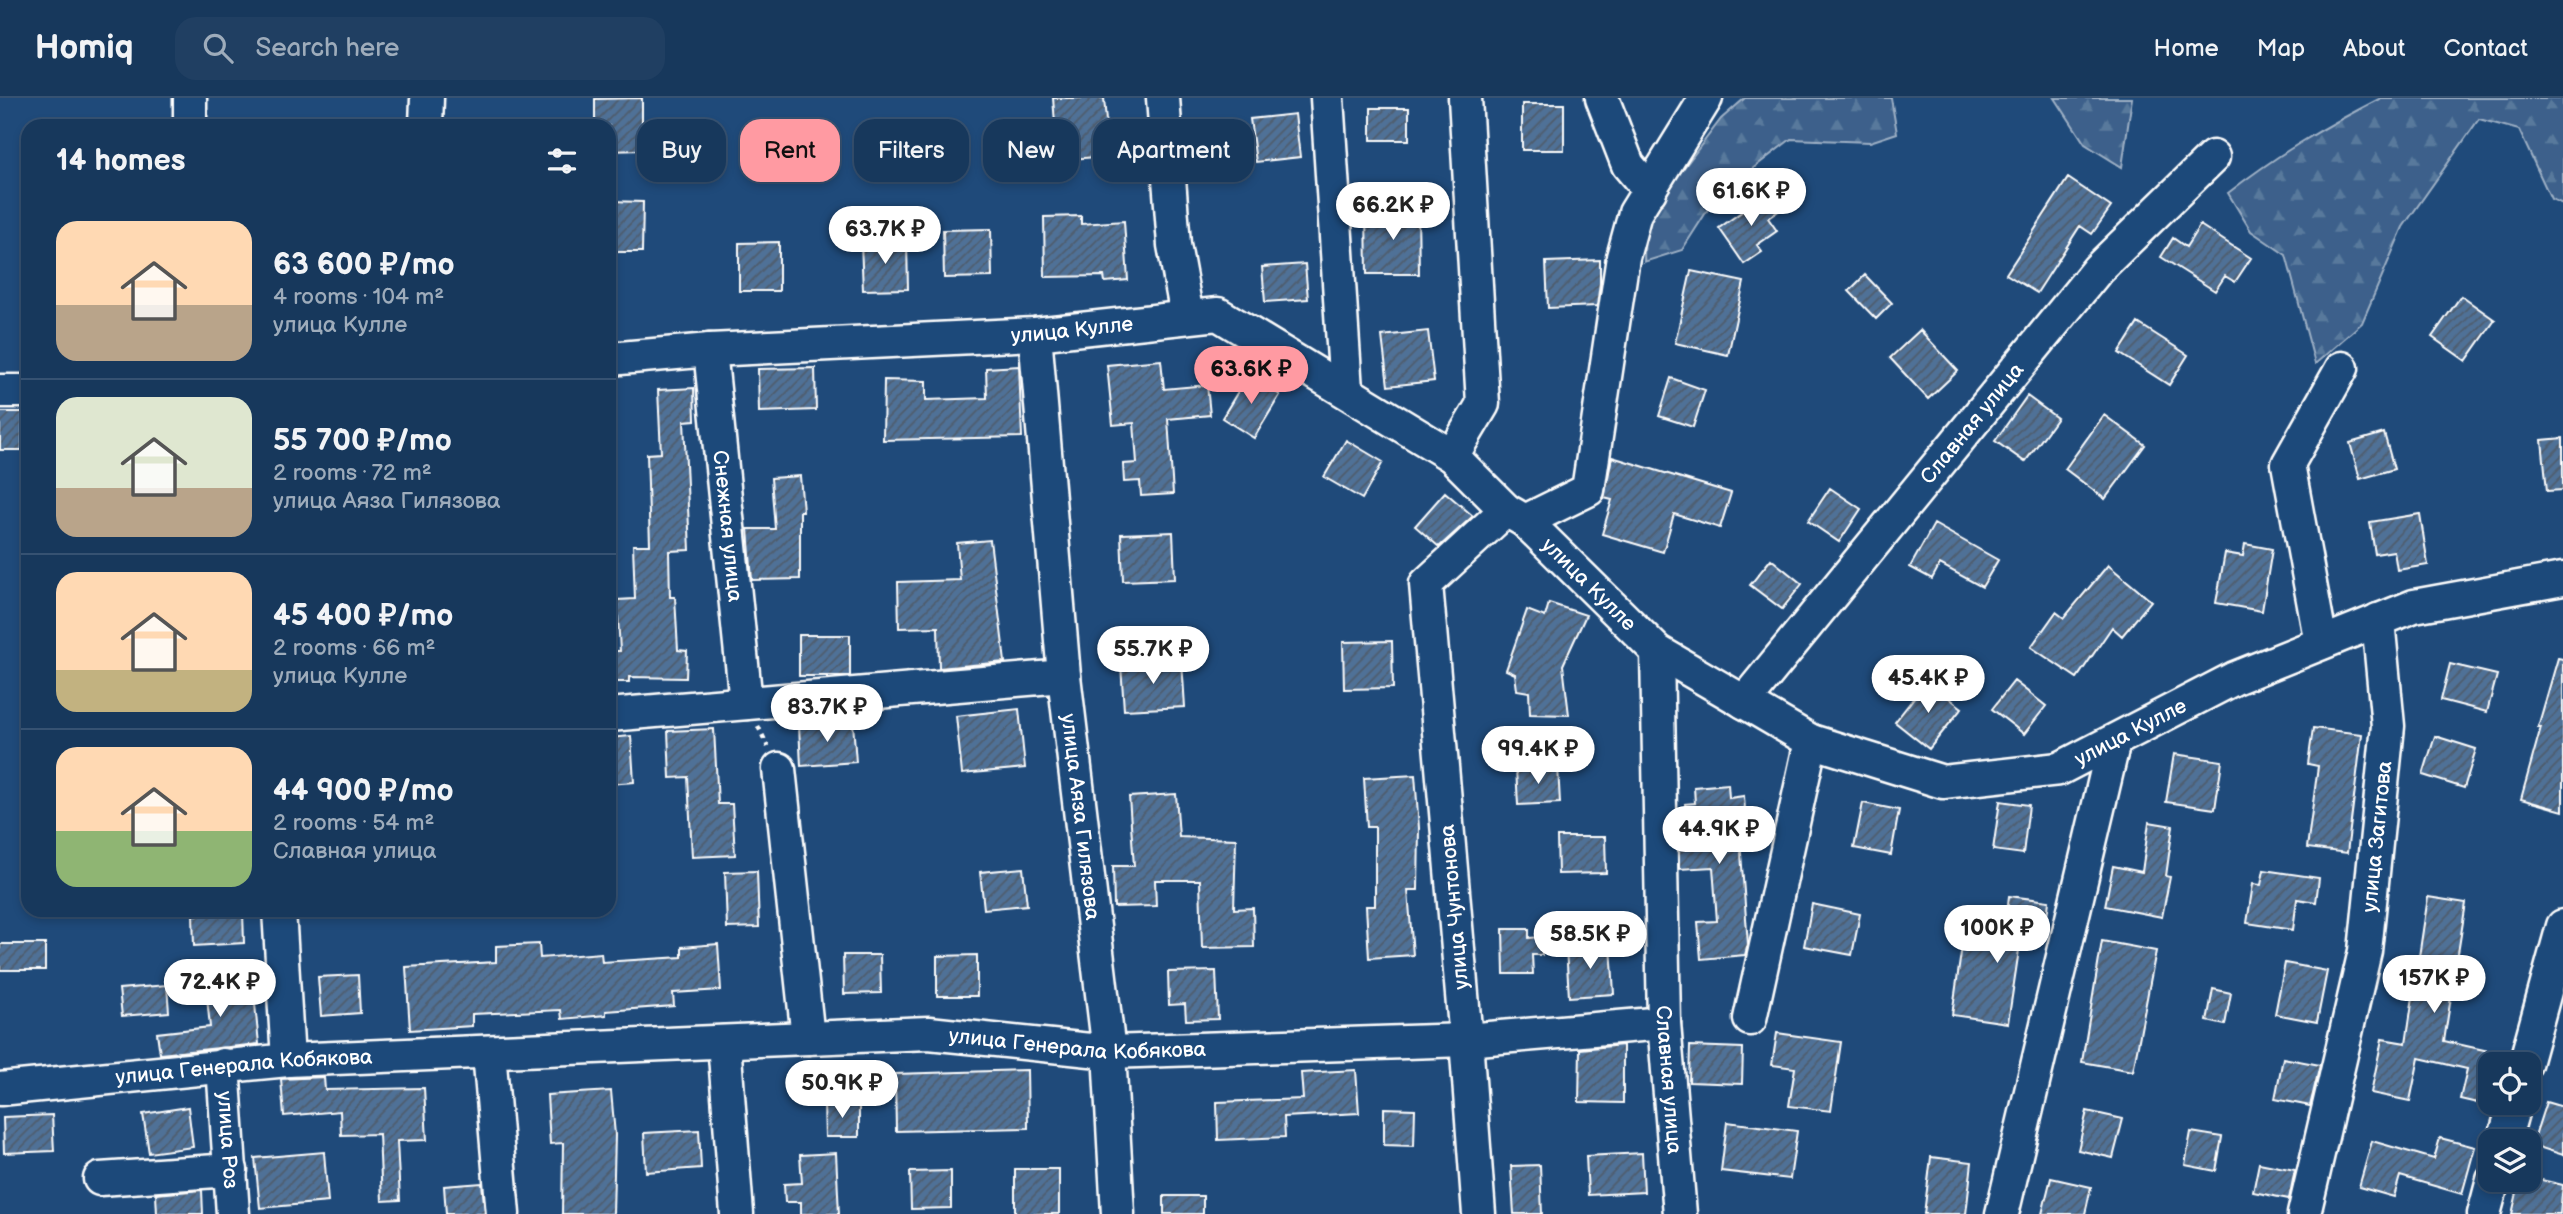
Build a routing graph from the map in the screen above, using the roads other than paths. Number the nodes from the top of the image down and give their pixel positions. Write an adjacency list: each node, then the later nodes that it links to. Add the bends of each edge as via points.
1 (190, 98): 8 (street)
2 (427, 98): 9 (street)
3 (1163, 98): 12 (street, via 1174,246)
4 (1327, 98): 17 (street)
5 (1465, 98): 20 (street, via 1483,404)
6 (1602, 98): 11 (street, via 1628,165)
7 (1706, 98): 11 (street)
8 (190, 119)
9 (426, 119)
10 (2213, 157): 27 (street, Славная улица, via 2098,269)
11 (1650, 191): 21 (street, via 1635,213 1623,257 1588,490)
12 (1187, 316): 13 (street, улица Кулле); 17 (street, улица Кулле, via 1218,314)
13 (1035, 334): 14 (street, улица Кулле); 26 (street, улица Аяза Гилязова)
14 (710, 350): 15 (street, улица Кулле); 28 (street, Снежная улица)
15 (616, 358)
16 (2342, 368): 24 (street, via 2288,464)
17 (1346, 390): 20 (street, улица Кулле)
18 (0, 391): 19 (street)
19 (21, 391)
20 (1452, 456): 21 (street, улица Кулле)
21 (1515, 515): 25 (street, улица Кулле); 38 (street, улица Чунтонова, via 1426,584)
22 (2563, 579): 23 (street, улица Кулле, via 2414,606)
23 (2378, 620): 24 (street, улица Кулле); 56 (street, улица Загитова, via 2388,726 2365,951)
24 (2321, 643): 31 (street, улица Кулле, via 2235,678)
25 (1657, 651): 27 (street, улица Кулле); 36 (street, Славная улица)
26 (1064, 676): 28 (street); 41 (street, улица Аяза Гилязова)
27 (1744, 702): 30 (street, улица Кулле)
28 (746, 703): 29 (street)
29 (616, 714)
30 (1811, 741): 31 (street, улица Кулле, via 1943,782 2059,769); 35 (street)
31 (2114, 741): 55 (street)
32 (779, 769): 37 (street)
33 (279, 917): 43 (street)
34 (2563, 926): 42 (street)
35 (1750, 1019)
36 (1664, 1023): 38 (street, улица Генерала Кобякова); 54 (street, Славная улица)
37 (808, 1038): 39 (street, улица Генерала Кобякова); 41 (street, улица Генерала Кобякова, via 929,1033)
38 (1466, 1040): 41 (street, улица Генерала Кобякова); 53 (street, улица Чунтонова)
39 (724, 1042): 40 (street, улица Генерала Кобякова); 51 (street)
40 (489, 1052): 43 (street, улица Генерала Кобякова); 50 (street)
41 (1109, 1052): 52 (street, улица Аяза Гилязова)
42 (2528, 1052)
43 (288, 1060): 44 (street, улица Генерала Кобякова)
44 (223, 1065): 45 (street, улица Генерала Кобякова); 46 (street, улица Роз)
45 (0, 1090)
46 (230, 1170): 47 (street); 49 (street, улица Роз)
47 (100, 1179)
48 (2490, 1192): 57 (street)
49 (233, 1214)
50 (503, 1214)
51 (737, 1214)
52 (1118, 1214)
53 (1479, 1214)
54 (1680, 1214)
55 (2002, 1214)
56 (2304, 1214)
57 (2484, 1214)

